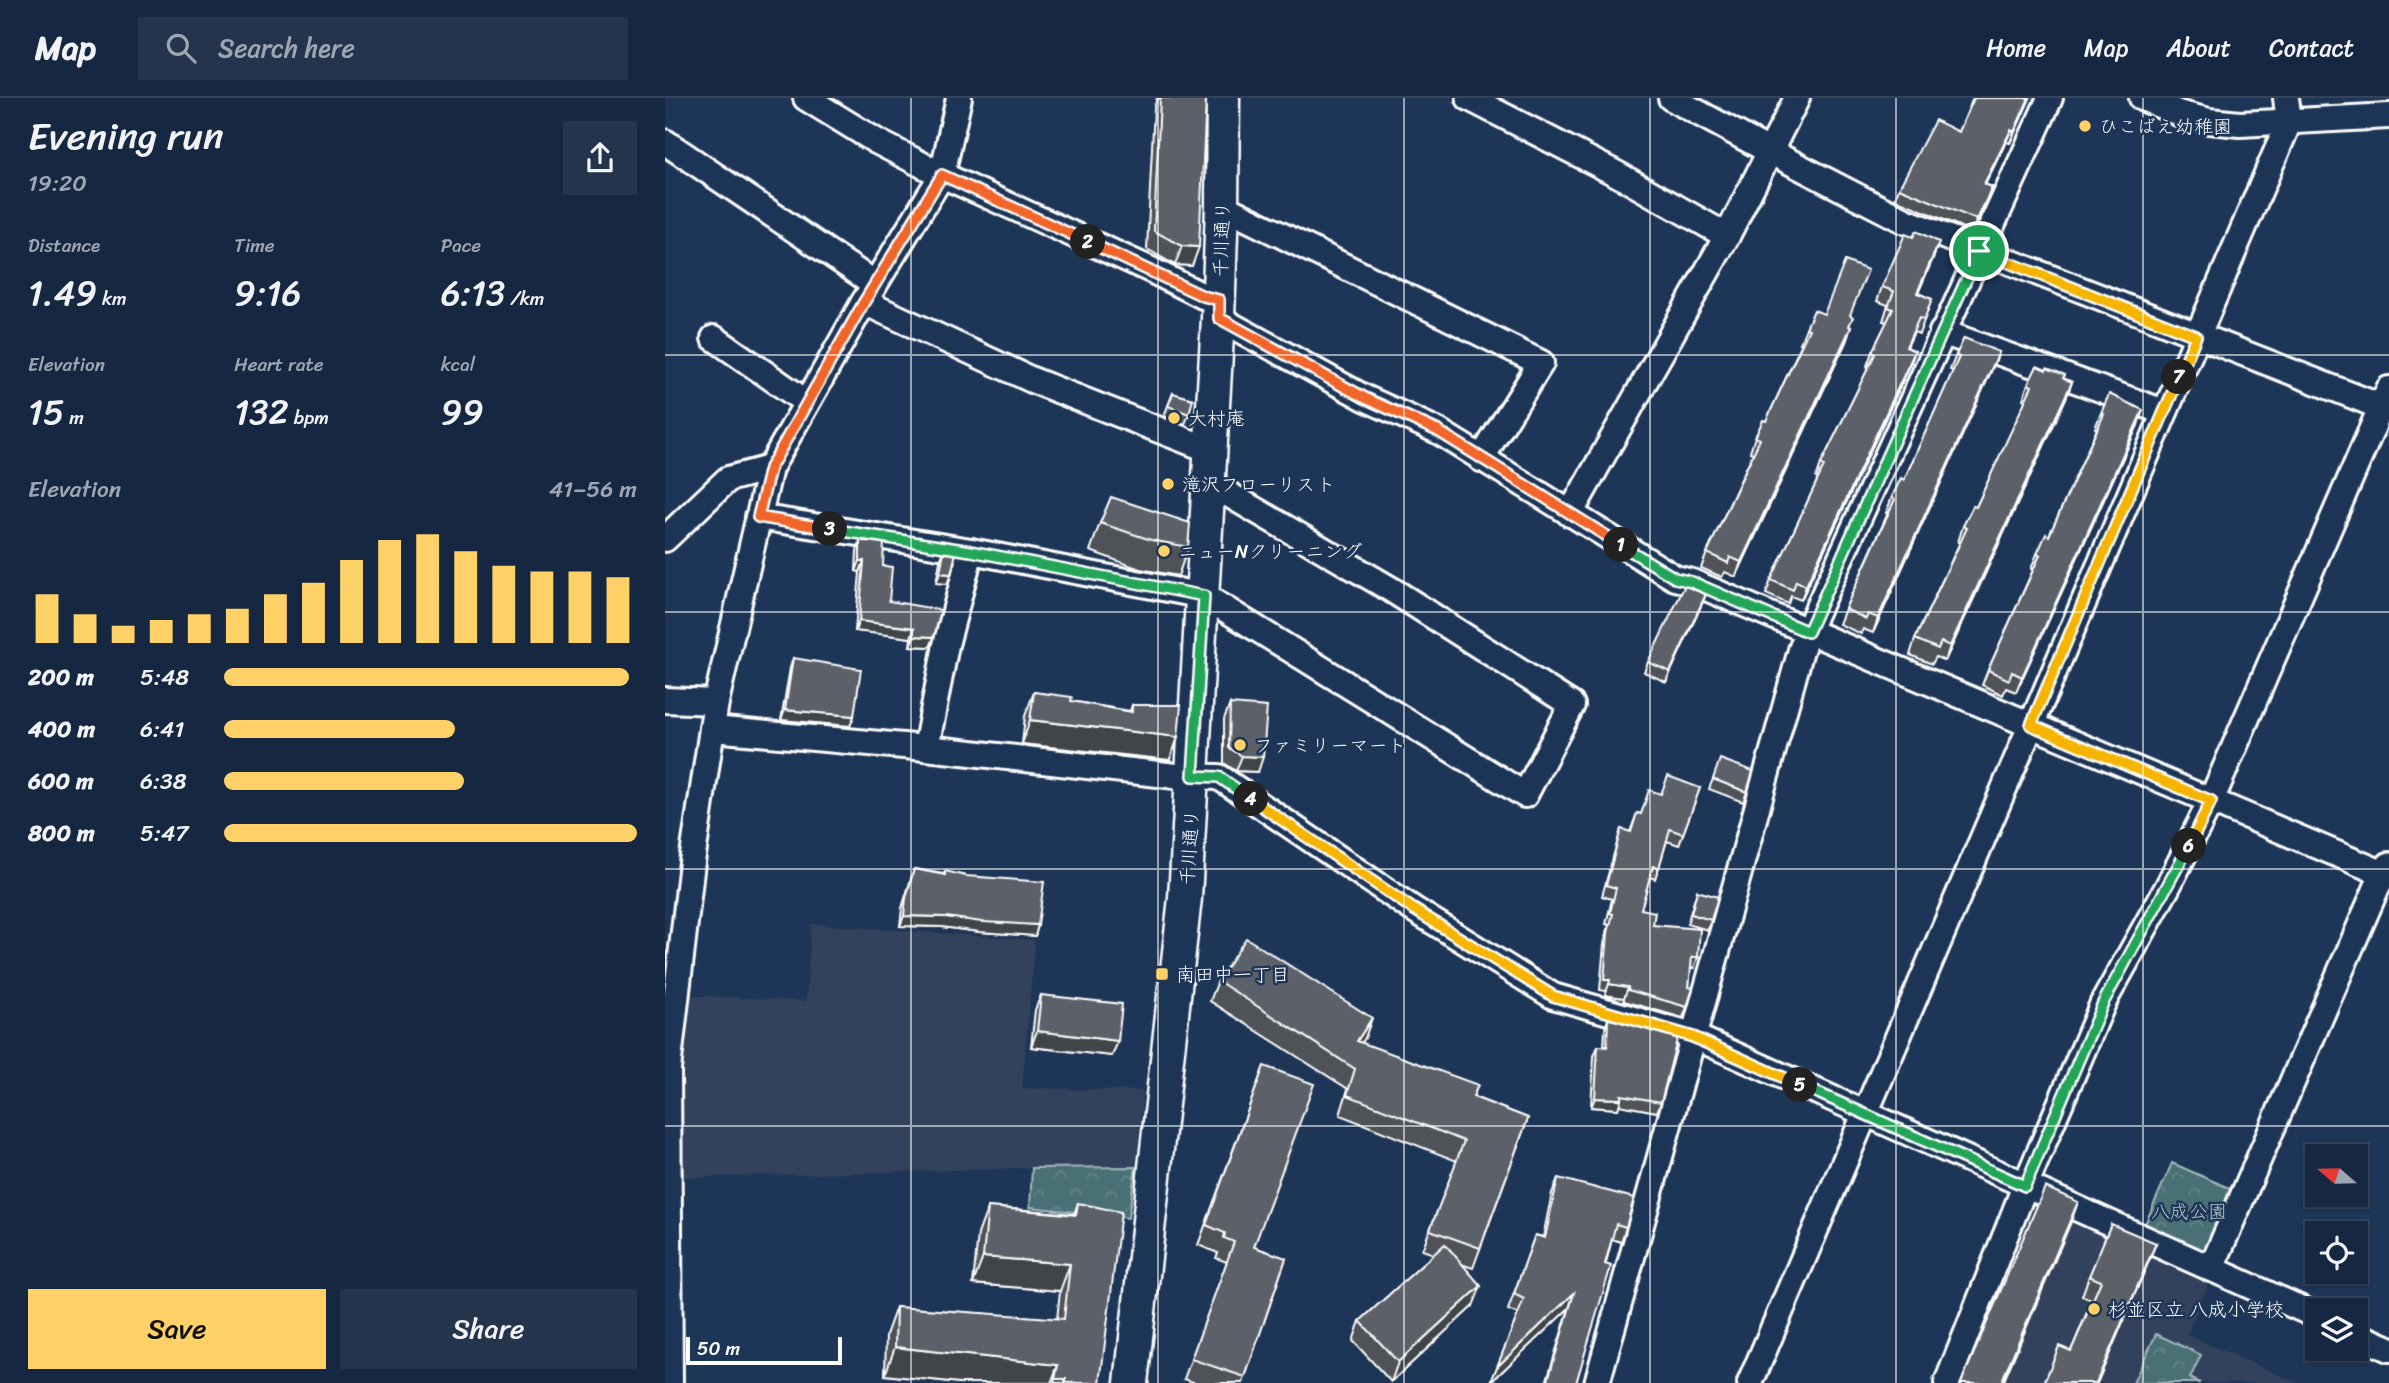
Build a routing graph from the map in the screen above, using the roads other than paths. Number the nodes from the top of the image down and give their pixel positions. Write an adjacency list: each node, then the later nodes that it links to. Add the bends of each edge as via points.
1 (806, 98): 13 (street)
2 (959, 98): 13 (street)
3 (1223, 98): 14 (main road, 千川通り)
4 (1469, 98): 15 (street)
5 (1671, 98): 12 (street)
6 (1797, 98): 12 (street)
7 (2050, 98): 16 (street)
8 (2142, 98): 9 (street, via 2181,114 2240,124)
9 (2288, 110): 10 (street); 20 (street)
10 (2389, 116)
11 (665, 142): 17 (street)
12 (1769, 151): 15 (street); 16 (street, via 1905,221)
13 (942, 175): 17 (street); 18 (street, via 1149,269)
14 (1222, 206): 18 (main road, 千川通り); 26 (street, via 1541,363)
15 (1727, 236): 29 (street)
16 (1979, 251): 19 (street); 20 (street)
17 (869, 293): 22 (street); 25 (street, via 1032,380)
18 (1219, 309): 25 (main road, 千川通り); 26 (street, via 1365,398 1438,431)
19 (1942, 332): 24 (street); 34 (street)
20 (2196, 336): 23 (street); 24 (street)
21 (715, 338): 22 (street)
22 (806, 402): 27 (street)
23 (2386, 402): 41 (street)
24 (2164, 412): 37 (street)
25 (1210, 450): 28 (main road, 千川通り)
26 (1481, 459): 29 (street)
27 (770, 468): 30 (street); 31 (street, via 728,479)
28 (1209, 483): 33 (main road, 千川通り); 33 (street, via 1392,590 1572,705 1525,795)
29 (1570, 513): 34 (street, via 1675,578)
30 (758, 517): 32 (street); 36 (street)
31 (665, 539)
32 (971, 551): 33 (street); 39 (street)
33 (1204, 596): 40 (main road, 千川通り)
34 (1808, 632): 37 (street); 44 (street)
35 (665, 700): 36 (street)
36 (716, 702): 38 (street)
37 (2031, 725): 41 (street); 45 (street)
38 (712, 729): 39 (street); 43 (street)
39 (926, 748): 40 (street)
40 (1193, 776): 44 (street, via 1219,777 1413,909 1553,996); 53 (main road, 千川通り, via 1185,898)
41 (2211, 801): 42 (street); 47 (street, via 2103,1003)
42 (2387, 872): 48 (street)
43 (669, 1025): 46 (street)
44 (1693, 1037): 45 (street); 54 (street)
45 (1865, 1114): 47 (street); 55 (street)
46 (667, 1121): 52 (street)
47 (2025, 1186): 48 (street); 56 (street)
48 (2211, 1269): 49 (street)
49 (2305, 1312)
50 (2368, 1340): 51 (street)
51 (2389, 1349)
52 (670, 1383)
53 (1131, 1383)
54 (1597, 1383)
55 (1750, 1383)
56 (1947, 1383)

